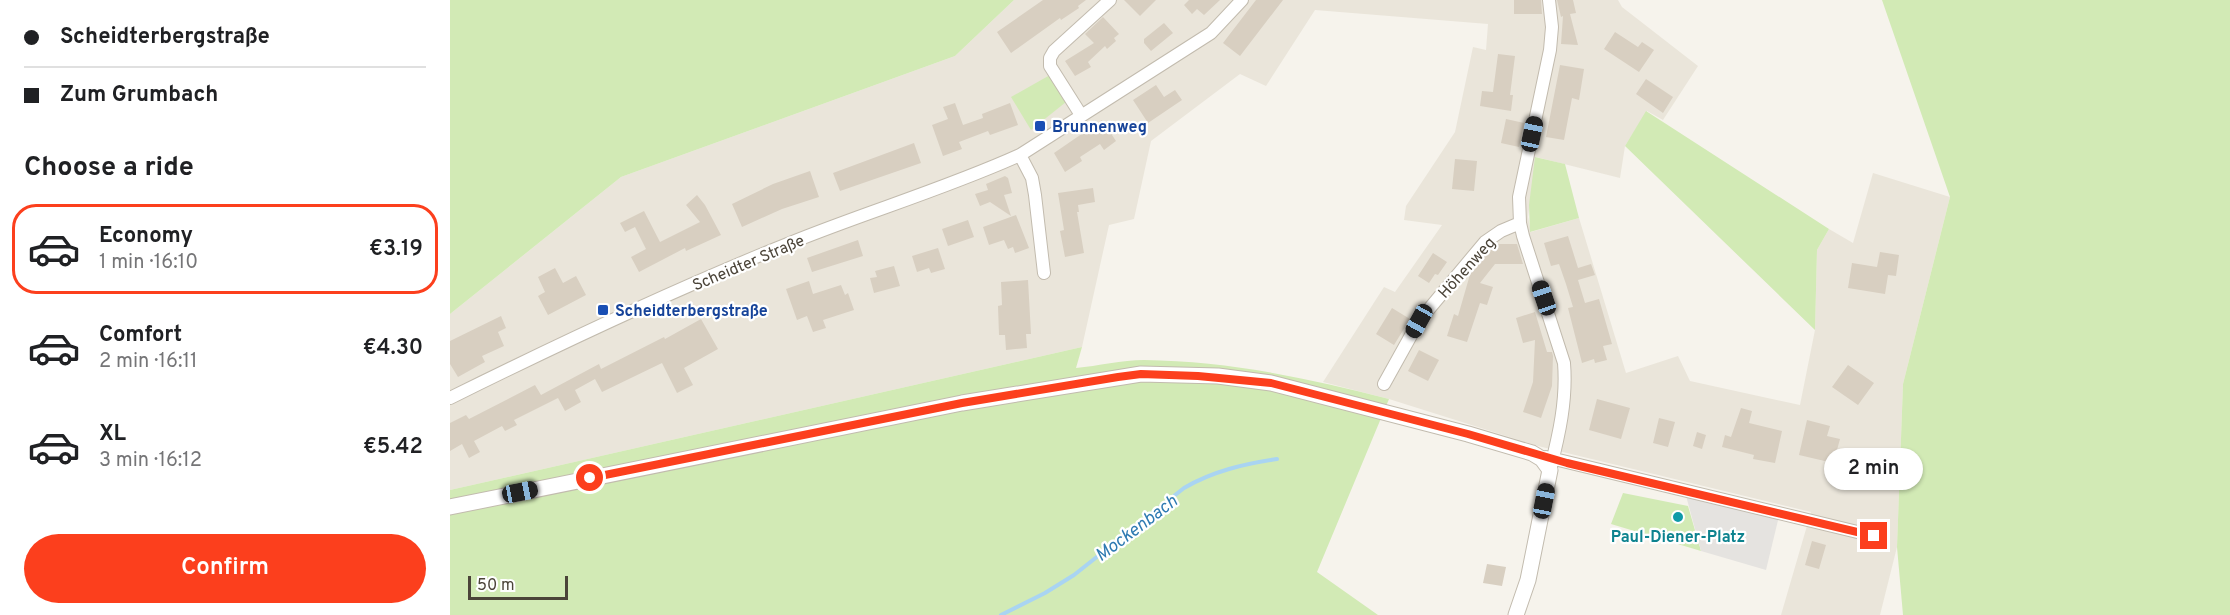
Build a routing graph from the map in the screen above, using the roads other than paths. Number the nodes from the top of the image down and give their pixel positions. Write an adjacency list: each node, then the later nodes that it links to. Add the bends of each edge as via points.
1 (1110, 0): 4 (street, via 1050,58 1050,66)
2 (1242, 0): 4 (street, Scheidter Straße, via 1211,33)
3 (1549, 0): 6 (street, via 1550,50 1519,196)
4 (1081, 115): 5 (street, Scheidter Straße)
5 (1020, 155): 7 (street, via 1032,178); 9 (street, Scheidter Straße, via 790,243 573,338)
6 (1520, 224): 8 (street, Höhenweg, via 1485,242 1419,321); 10 (street, via 1564,363 1565,395)
7 (1044, 273)
8 (1384, 384)
9 (450, 398)
10 (1551, 465): 11 (street, via 1532,453 1271,383 1218,376 1141,374 962,403); 12 (street); 13 (street, via 1528,579)
11 (450, 507)
12 (1874, 536)
13 (1516, 615)

